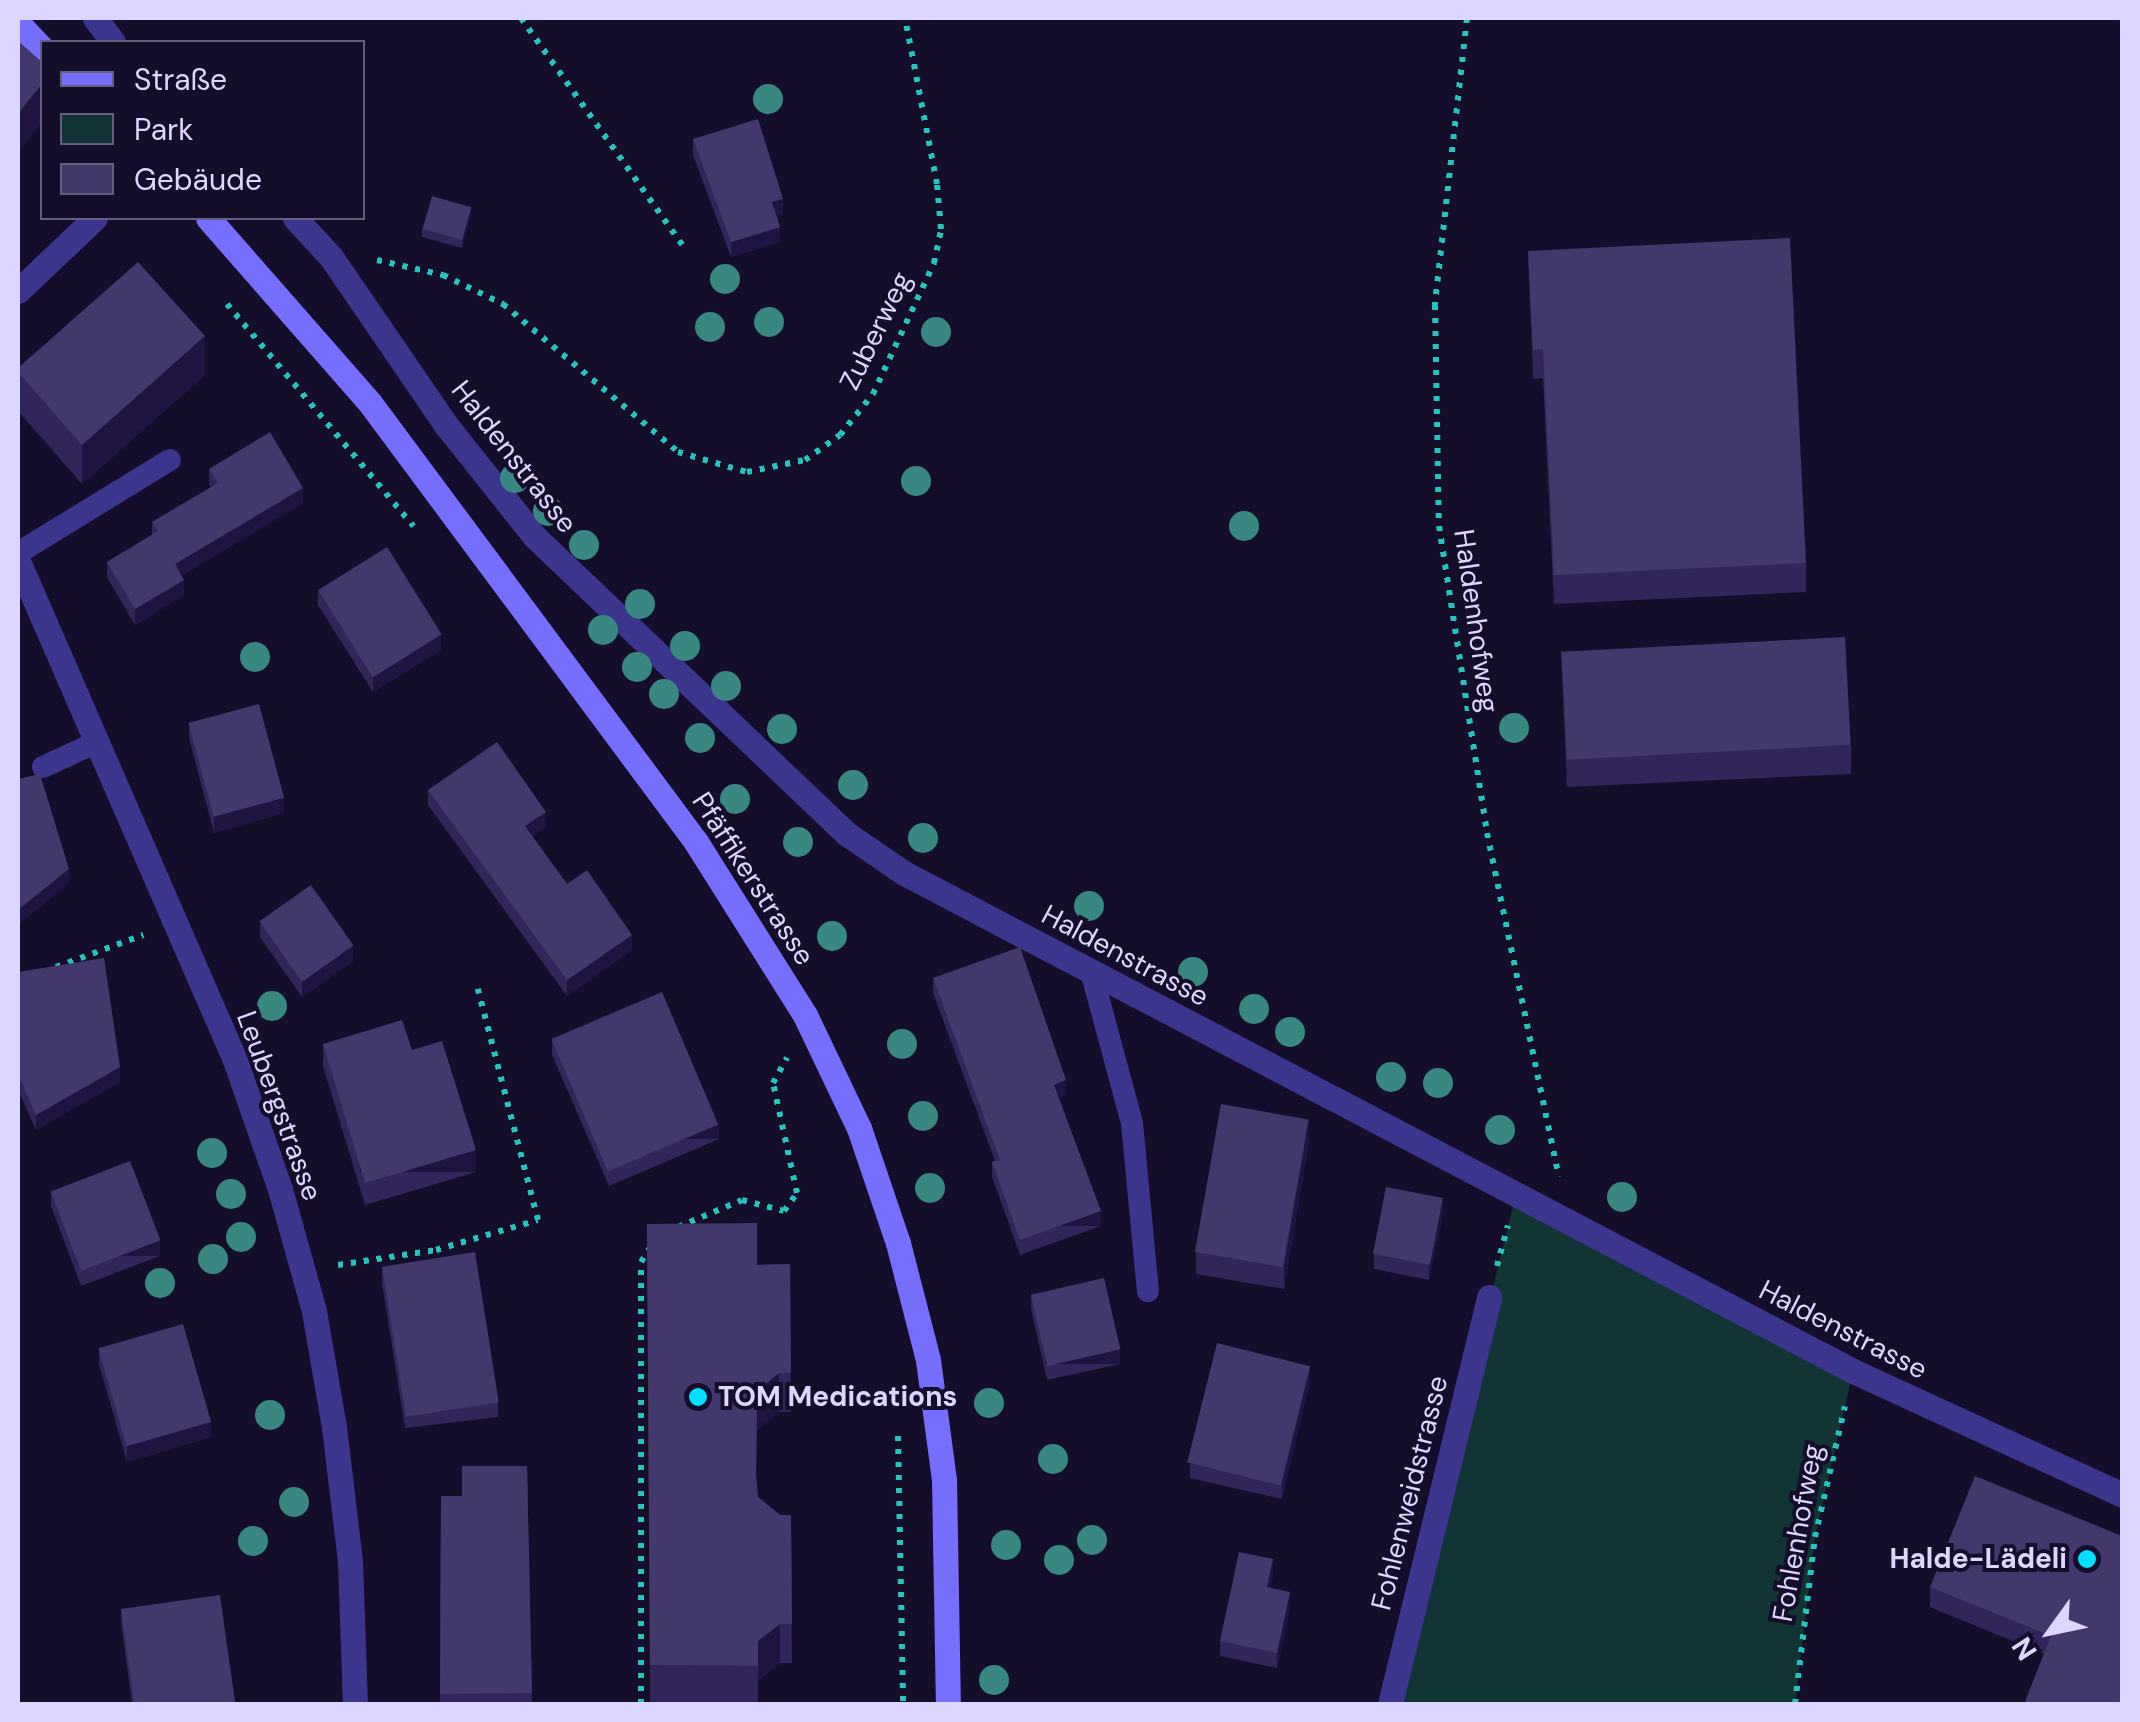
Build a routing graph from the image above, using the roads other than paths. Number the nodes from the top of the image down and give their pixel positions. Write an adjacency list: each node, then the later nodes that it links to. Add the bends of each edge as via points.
1 (95, 18): 3 (street)
2 (18, 24): 4 (main road)
3 (112, 40)
4 (40, 47)
5 (93, 220): 8 (street)
6 (210, 220): 19 (main road, Pfäffikerstrasse, via 370,404 684,826 812,1031 864,1144 928,1360 945,1500)
7 (298, 220): 14 (street, Haldenstrasse, via 534,537 795,790 904,873)
8 (18, 291)
9 (170, 460): 10 (lane)
10 (18, 553)
11 (18, 561): 12 (street, Leubergstrasse)
12 (97, 742): 13 (lane); 18 (street, Leubergstrasse, via 235,1060 302,1271 336,1442 350,1561)
13 (43, 767)
14 (1090, 972): 15 (lane, via 1132,1123); 17 (street, Haldenstrasse, via 1852,1371)
15 (1148, 1291)
16 (1489, 1296): 20 (street, Fohlenweidstrasse)
17 (2122, 1495)
18 (355, 1704)
19 (948, 1704)
20 (1390, 1704)

